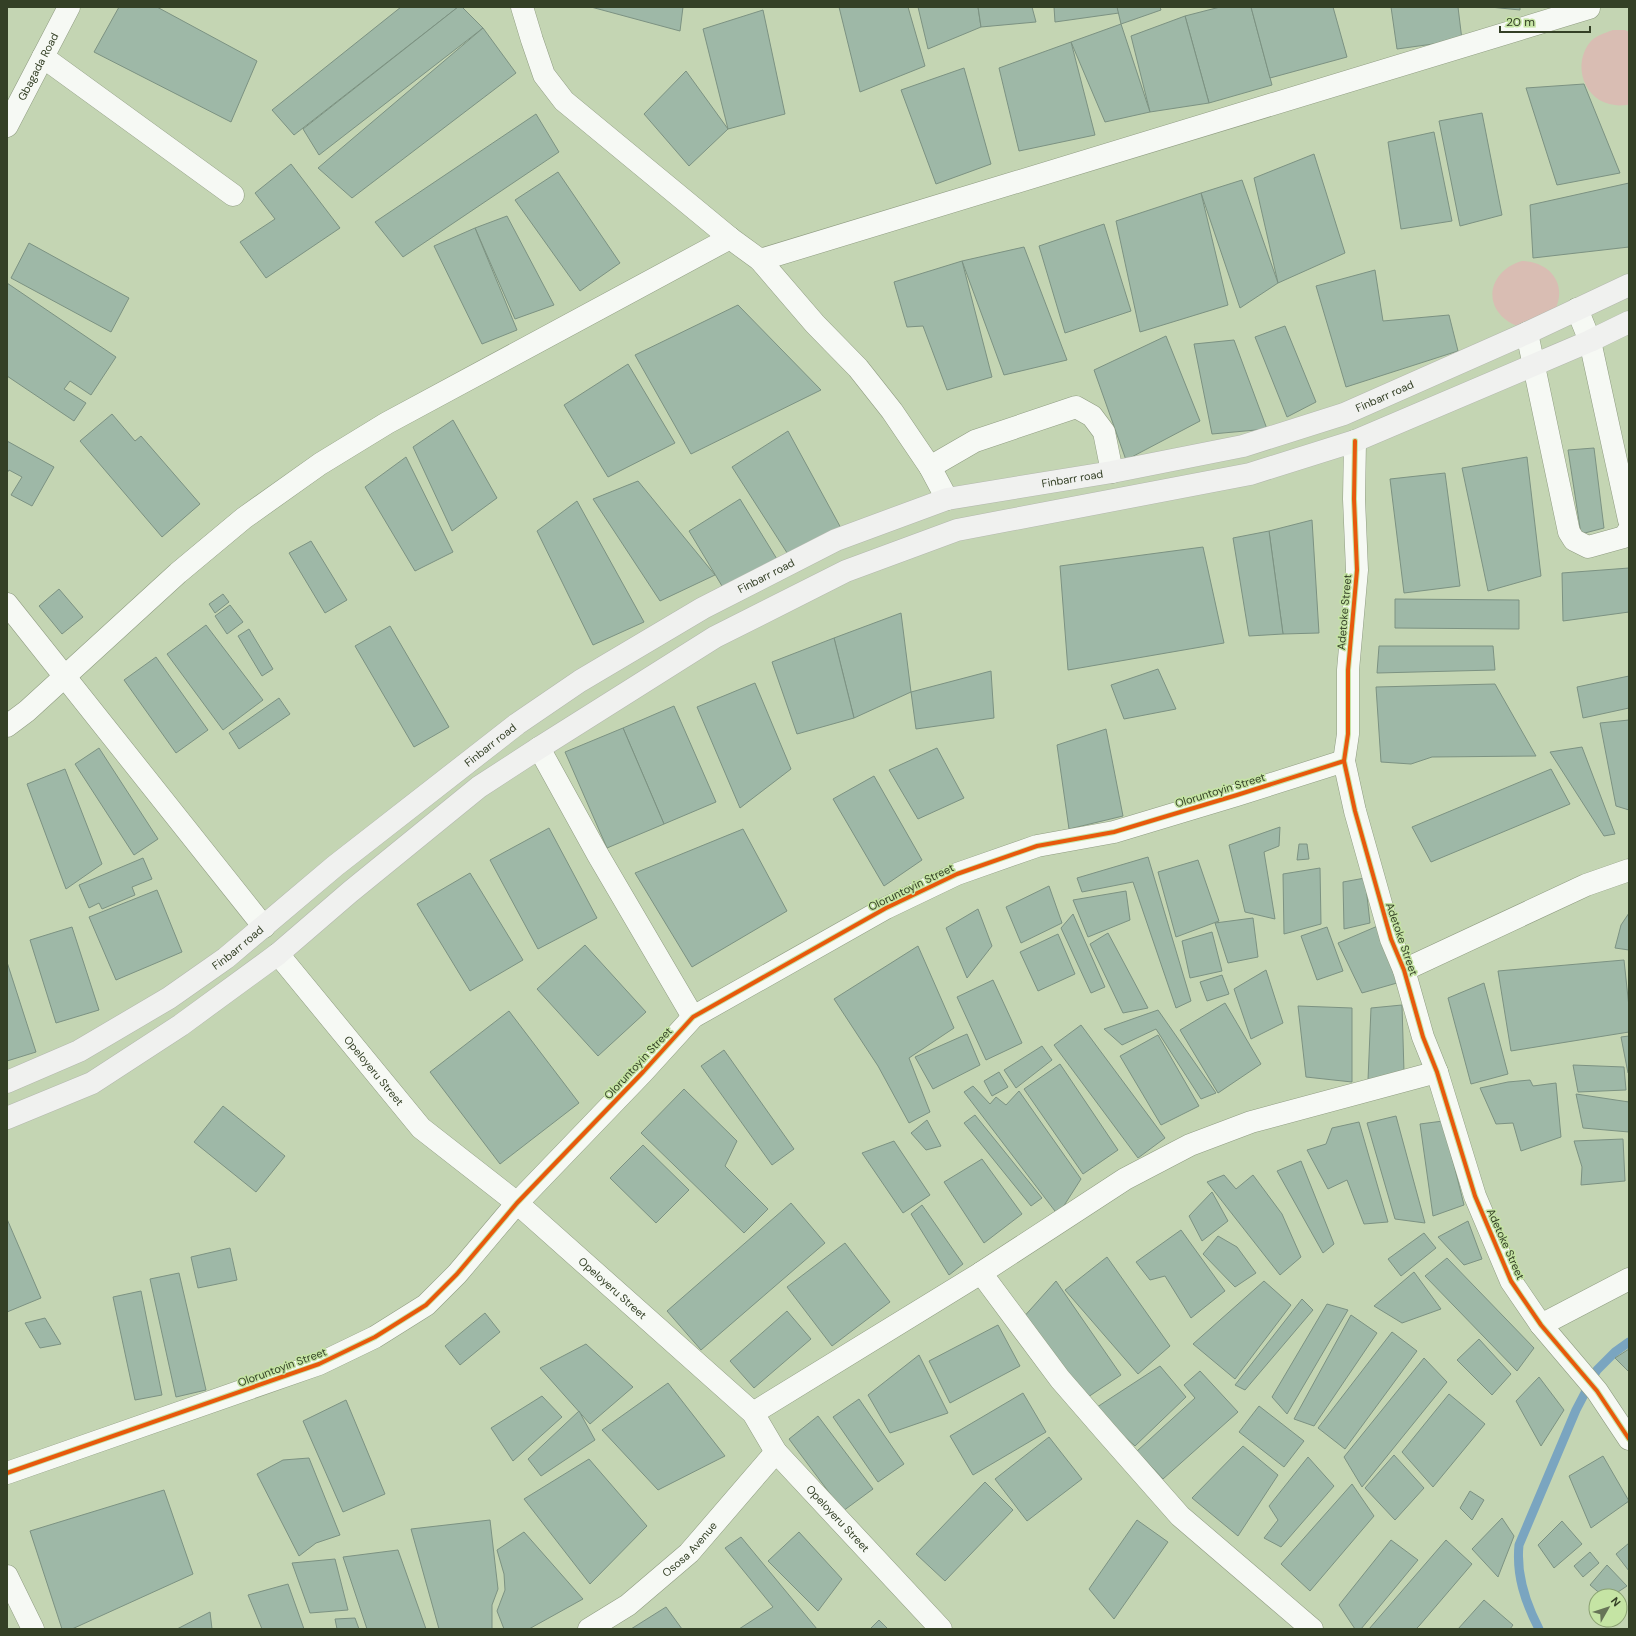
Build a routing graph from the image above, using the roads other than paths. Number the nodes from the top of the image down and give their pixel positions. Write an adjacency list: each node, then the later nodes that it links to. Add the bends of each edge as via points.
1 (69, 7): 4 (street, Gbagada Road)
2 (522, 7): 7 (street, via 544,74 564,101)
3 (1589, 8): 8 (street)
4 (43, 57): 5 (street, Gbagada Road); 6 (street)
5 (7, 126)
6 (233, 195)
7 (730, 238): 8 (street); 22 (street, via 387,423 320,464 244,518 178,573)
8 (760, 260): 16 (street, via 815,324 858,368 892,411)
9 (1629, 285): 10 (main road, Finbarr road)
10 (1577, 309): 12 (main road, Finbarr road); 13 (street)
11 (1629, 322): 13 (main road)
12 (1527, 333): 14 (street); 17 (main road, Finbarr road, via 1344,414 1243,446)
13 (1590, 341): 14 (main road); 19 (street)
14 (1534, 365): 15 (main road); 20 (street, via 1569,532 1574,540 1588,548 1624,537)
15 (1355, 441): 24 (main road, via 1250,474 957,530 846,571 715,637); 25 (street, Adetoke Street, via 1357,570 1348,670 1348,734)
16 (930, 467): 17 (street, via 975,441 1076,407 1092,416 1104,432); 18 (street)
17 (1112, 472): 18 (main road, Finbarr road)
18 (948, 499): 27 (main road, Finbarr road, via 836,540 703,608 580,681 517,724 335,866)
19 (1629, 520)
20 (1629, 530)
21 (7, 604): 22 (street)
22 (64, 677): 23 (street); 27 (street)
23 (7, 726)
24 (539, 748): 28 (main road, via 479,787); 30 (street)
25 (1344, 760): 29 (street, Adetoke Street, via 1379,898 1391,939); 30 (street, Oloruntoyin Street, via 1114,832 1037,846 957,874 886,908)
26 (1629, 870): 29 (street, via 1586,885)
27 (264, 927): 31 (main road, Finbarr road, via 226,958 169,998)
28 (278, 954): 34 (main road, via 181,1025); 36 (street, Opeloyeru Street, via 421,1128)
29 (1404, 970): 32 (street, Adetoke Street, via 1423,1037)
30 (693, 1017): 36 (street, Oloruntoyin Street)
31 (79, 1052): 33 (main road, Finbarr road); 34 (main road)
32 (1437, 1072): 37 (street, via 1250,1122 1190,1145 1125,1180); 39 (street, Adetoke Street, via 1478,1203 1511,1281)
33 (7, 1082)
34 (92, 1083): 35 (main road)
35 (7, 1118)
36 (518, 1202): 40 (street, Opeloyeru Street); 43 (street, Oloruntoyin Street, via 457,1274 426,1305 375,1336 319,1364)
37 (981, 1273): 40 (street); 48 (street, via 1060,1379 1180,1516)
38 (1629, 1280): 39 (street)
39 (1541, 1325): 41 (street, Adetoke Street, via 1597,1391)
40 (752, 1413): 42 (street, Opeloyeru Street)
41 (1629, 1439)
42 (776, 1452): 46 (street, Ososa Avenue, via 689,1553 628,1605); 47 (street, Opeloyeru Street)
43 (7, 1473)
44 (7, 1576): 45 (street)
45 (33, 1629)
46 (589, 1629)
47 (940, 1629)
48 (1312, 1629)

